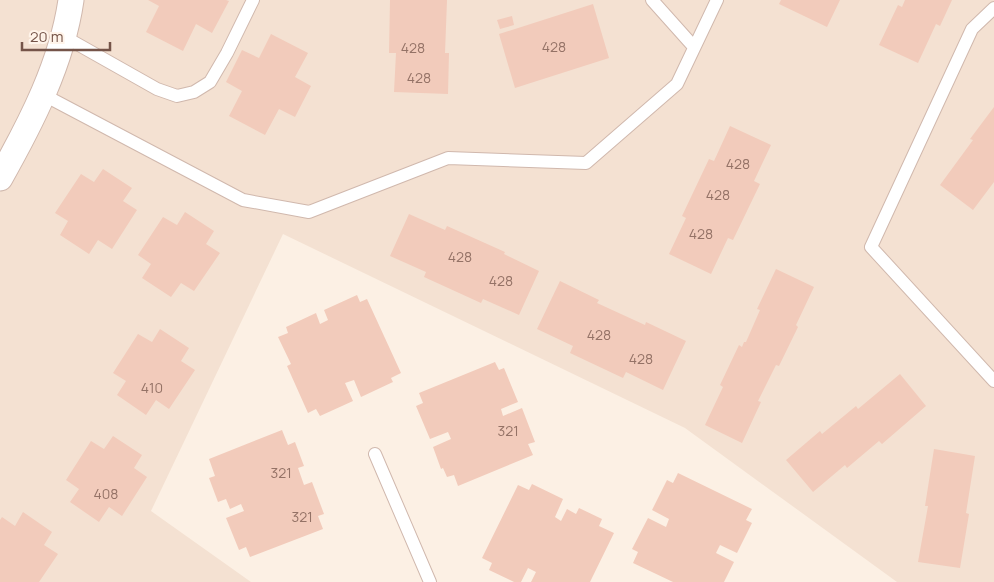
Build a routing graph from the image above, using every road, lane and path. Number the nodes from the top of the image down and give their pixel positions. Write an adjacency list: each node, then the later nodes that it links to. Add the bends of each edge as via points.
1 (71, 0): 6 (street)
2 (253, 0): 6 (lane, via 210,82 194,92 177,96 157,89)
3 (652, 0): 7 (lane)
4 (717, 0): 7 (lane)
5 (994, 8): 10 (lane, via 972,29 871,247)
6 (63, 36): 8 (street)
7 (694, 47): 8 (lane, via 677,84 586,162 448,158 309,212 243,200)
8 (42, 94): 9 (street)
9 (0, 178)
10 (994, 381)
11 (375, 454): 12 (lane)
12 (430, 582)

